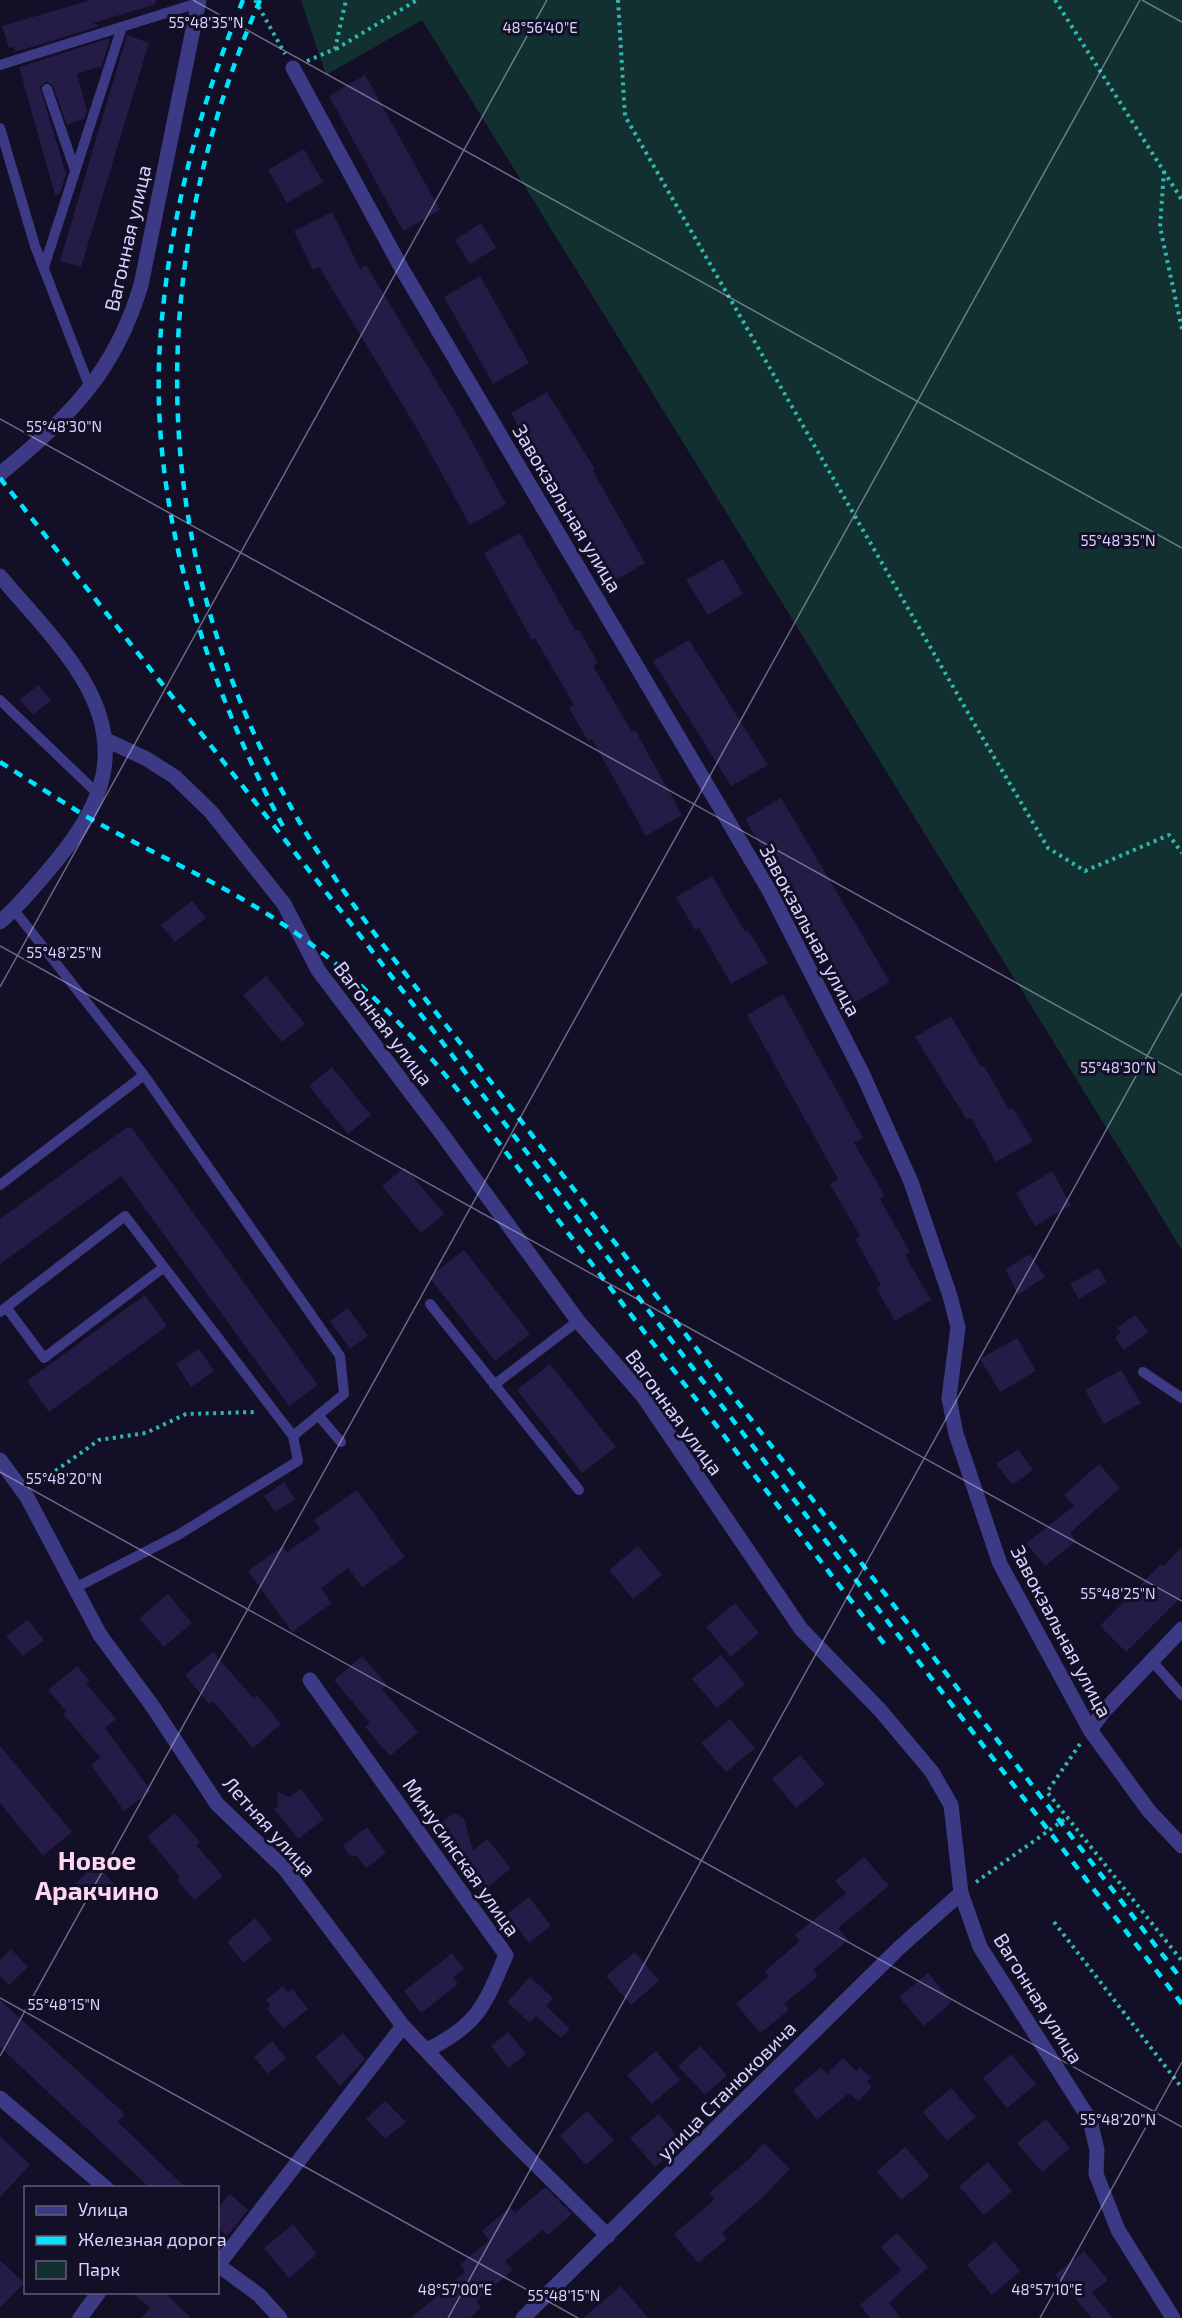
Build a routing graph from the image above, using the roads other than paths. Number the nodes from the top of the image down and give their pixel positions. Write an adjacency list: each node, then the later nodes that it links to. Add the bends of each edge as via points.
1 (198, 2): 2 (lane); 9 (street, Вагонная улица, via 141,285 118,348)
2 (122, 27): 3 (lane); 7 (lane)
3 (0, 65)
4 (293, 68): 36 (street, Завокзальная улица, via 402,269 770,892 863,1075 911,1182 950,1296 957,1327 949,1398 956,1434 1000,1564)
5 (47, 89): 7 (lane)
6 (0, 128): 8 (lane)
7 (75, 170): 8 (lane)
8 (44, 267): 9 (lane)
9 (90, 388): 10 (street, Вагонная улица, via 63,420)
10 (0, 474)
11 (0, 576): 13 (street, via 75,668 94,702)
12 (0, 700): 14 (lane)
13 (104, 739): 14 (street); 22 (street, Вагонная улица, via 175,777 211,812 284,904 318,970)
14 (99, 795): 15 (street, via 64,853)
15 (14, 910): 16 (street); 17 (lane)
16 (0, 922)
17 (144, 1075): 18 (lane); 26 (lane, via 340,1356 344,1394)
18 (0, 1185)
19 (164, 1267): 21 (lane, via 44,1358); 21 (lane, via 125,1216); 27 (lane)
20 (430, 1304): 24 (lane)
21 (3, 1309)
22 (578, 1321): 24 (lane); 38 (street, Вагонная улица, via 643,1396 801,1629 880,1710 932,1772 951,1805)
23 (1143, 1372): 25 (lane)
24 (494, 1385): 30 (lane)
25 (1182, 1398)
26 (318, 1415): 27 (lane); 28 (lane)
27 (293, 1436): 31 (lane, via 298,1461 178,1535)
28 (341, 1442)
29 (0, 1460): 31 (street, Летняя улица, via 24,1493)
30 (579, 1490)
31 (75, 1588): 39 (street, Летняя улица, via 100,1635 217,1804 285,1869)
32 (1182, 1629): 33 (street)
33 (1152, 1661): 35 (lane); 36 (street)
34 (310, 1680): 40 (street, Минусинская улица, via 506,1955 486,2002 456,2035)
35 (1182, 1695)
36 (1090, 1730): 37 (street, Завокзальная улица, via 1149,1811)
37 (1182, 1846)
38 (961, 1893): 43 (street, улица Станюковича, via 899,1948); 50 (street, Вагонная улица, via 980,1947 1090,2120 1097,2151 1096,2174 1118,2230)
39 (403, 2026): 40 (street, Летняя улица); 44 (street)
40 (427, 2050): 43 (street, Летняя улица)
41 (0, 2098): 42 (street)
42 (105, 2186)
43 (608, 2236): 49 (street, улица Станюковича)
44 (219, 2264)
45 (219, 2266): 48 (street, via 259,2295)
46 (98, 2294): 47 (street)
47 (80, 2318)
48 (280, 2318)
49 (524, 2318)
50 (1173, 2318)

